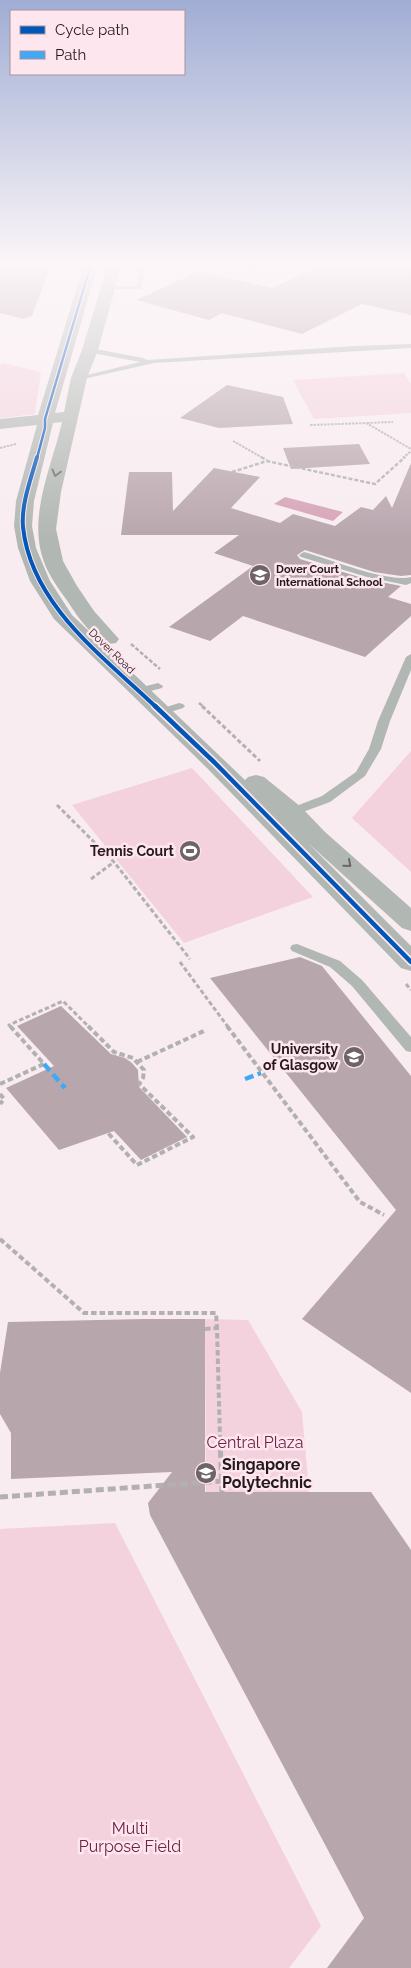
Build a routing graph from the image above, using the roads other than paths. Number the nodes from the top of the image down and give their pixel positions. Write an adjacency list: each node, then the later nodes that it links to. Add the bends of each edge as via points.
1 (64, 356): 8 (street, Dover Road)
2 (88, 356): 6 (street, Dover Road)
3 (112, 356): 5 (lane)
4 (242, 356): 5 (lane)
5 (154, 362): 6 (lane)
6 (80, 378): 7 (street, Dover Road)
7 (71, 421): 8 (street); 13 (street, Dover Road, one-way to 13, via 52,492 47,528 53,561)
8 (45, 423): 9 (street); 10 (street); 14 (street, Dover Road, via 25,501 23,526 35,570)
9 (0, 424)
10 (0, 433)
11 (304, 555): 12 (lane, via 370,575 406,582)
12 (411, 580)
13 (87, 615): 14 (street); 16 (street, Dover Road)
14 (64, 619): 16 (street, Dover Road)
15 (411, 657): 19 (lane, via 375,749 361,774 326,799)
16 (154, 683): 17 (street, Dover Road)
17 (178, 705): 18 (street, Dover Road); 19 (street, Dover Road, via 250,777)
18 (258, 807): 19 (lane); 22 (street, Dover Road)
19 (292, 812): 20 (street, Dover Road, one-way to 20)
20 (411, 922)
21 (297, 948): 23 (lane, via 336,964 358,983)
22 (411, 962)
23 (411, 1047)

